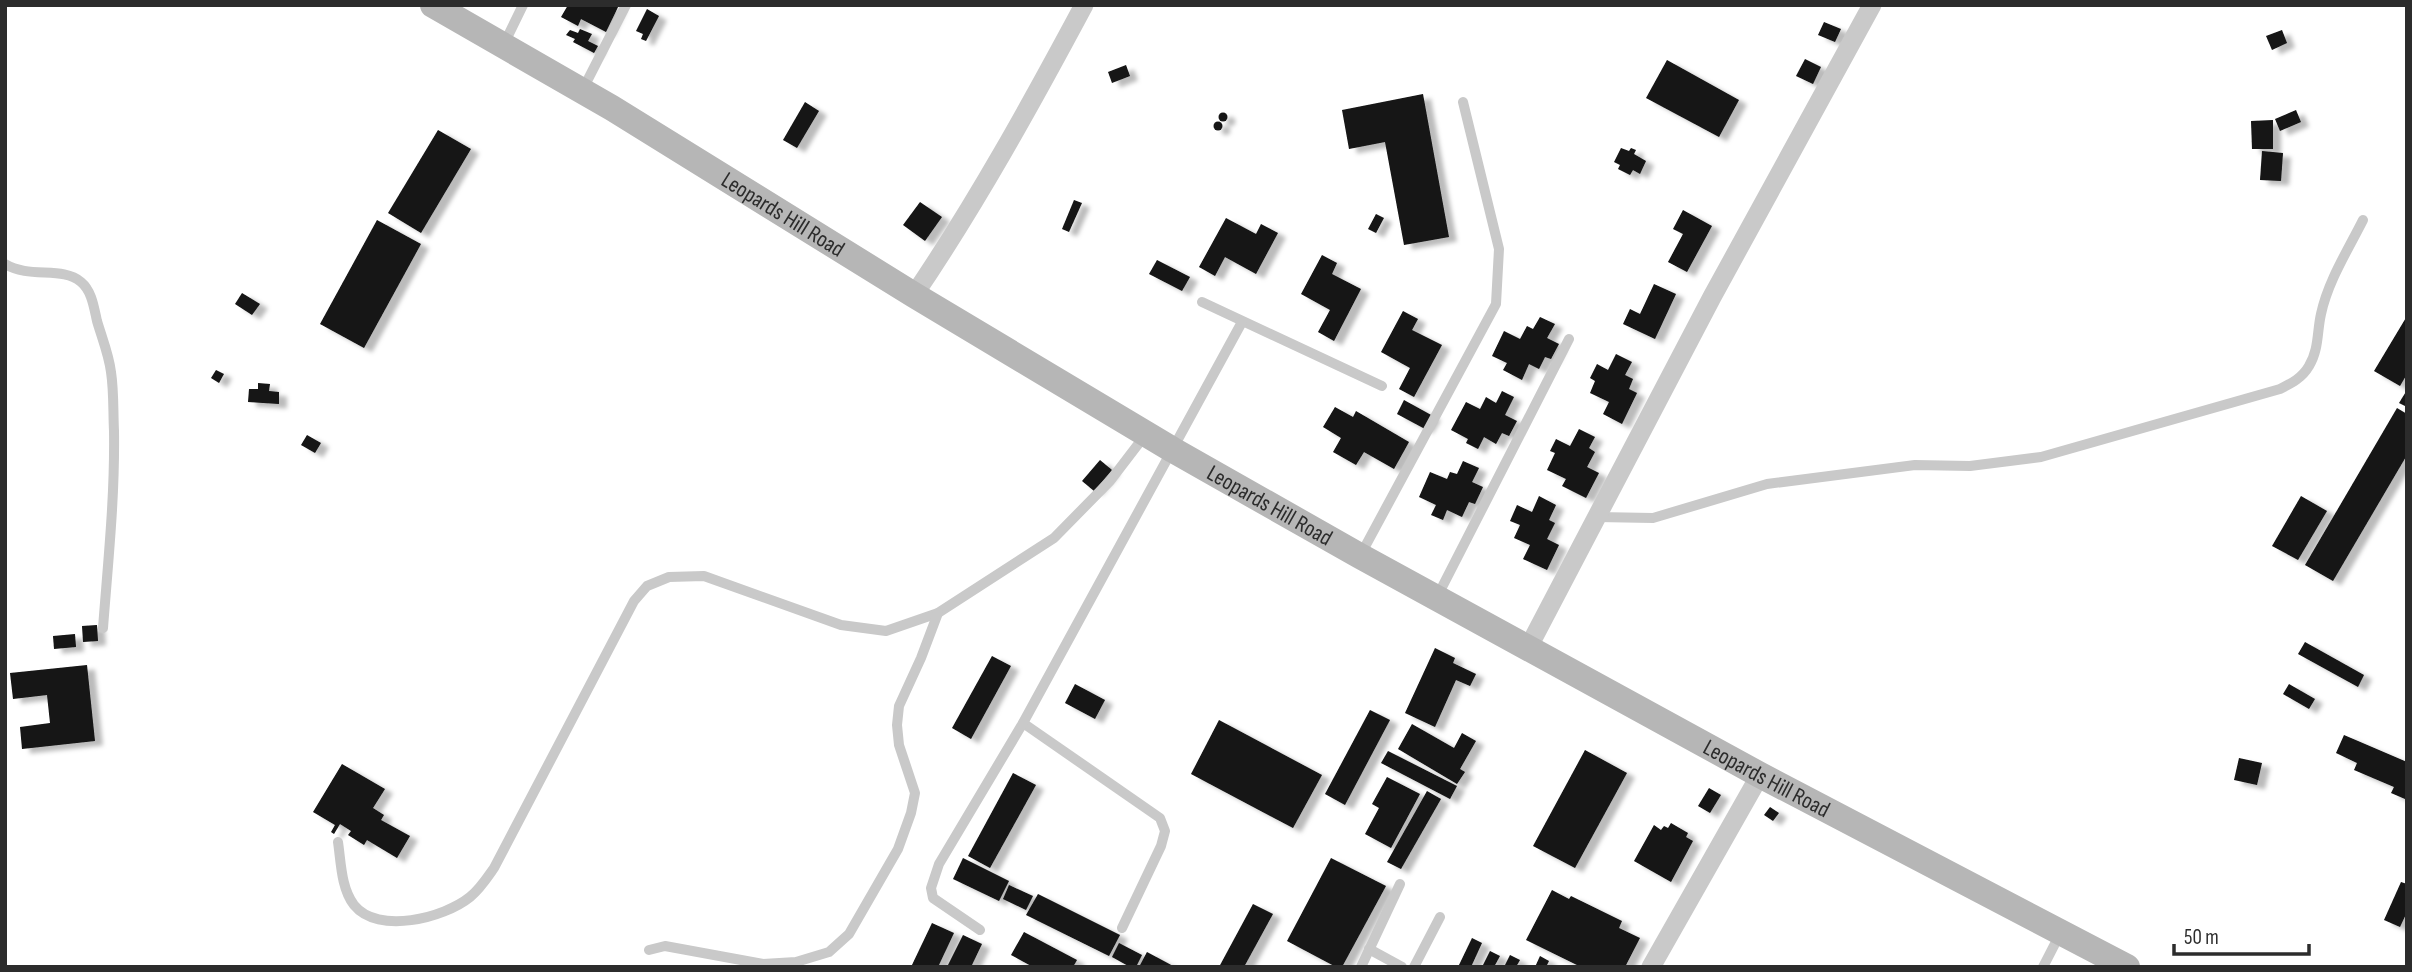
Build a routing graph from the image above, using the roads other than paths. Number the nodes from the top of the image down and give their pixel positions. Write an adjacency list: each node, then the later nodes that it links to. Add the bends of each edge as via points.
1 (433, 5): 6 (main road, Leopards Hill Road)
2 (523, 5): 6 (lane)
3 (626, 5): 7 (lane)
4 (1084, 5): 11 (street, via 1012,138)
5 (1871, 5): 18 (street)
6 (503, 44): 7 (main road, Leopards Hill Road)
7 (581, 92): 11 (main road, Leopards Hill Road)
8 (1463, 102): 19 (lane, via 1499,249 1496,304)
9 (2363, 220): 18 (lane, via 2329,291 2310,364 2300,378 2280,389 2041,457 1970,466 1915,465 1794,480 1745,489 1653,518)
10 (5, 264): 22 (lane, via 31,274 73,277 84,284 111,369 115,480)
11 (914, 295): 16 (main road, Leopards Hill Road)
12 (1202, 302): 13 (lane)
13 (1242, 322): 15 (lane); 17 (lane)
14 (1569, 339): 20 (lane)
15 (1382, 386)
16 (1146, 433): 17 (main road, Leopards Hill Road); 21 (lane, via 1110,481 1054,538)
17 (1173, 450): 19 (main road, Leopards Hill Road); 24 (lane)
18 (1597, 517): 23 (street)
19 (1360, 556): 20 (main road, Leopards Hill Road)
20 (1436, 598): 23 (main road, Leopards Hill Road)
21 (938, 613): 26 (lane, via 886,631 868,630 841,625 704,576 669,577 647,586 634,601 494,867 469,898 411,921 381,921 356,908 349,898); 33 (lane, via 899,706 899,745 915,793 911,813 898,849 849,934 829,952 796,962 763,964 665,946)
22 (103, 628)
23 (1528, 648): 25 (main road, Leopards Hill Road)
24 (1023, 723): 29 (lane, via 1160,818 1165,831 1161,846); 30 (lane, via 939,864 931,888 933,898)
25 (1760, 775): 31 (main road, Leopards Hill Road); 37 (street)
26 (338, 842)
27 (1400, 884): 32 (lane)
28 (1440, 917): 36 (lane)
29 (1122, 928)
30 (981, 930)
31 (2062, 931): 38 (lane); 39 (main road, Leopards Hill Road)
32 (1369, 949): 34 (lane); 35 (lane)
33 (649, 950)
34 (1361, 967)
35 (1402, 967)
36 (1413, 967)
37 (1651, 967)
38 (2043, 967)
39 (2127, 967)

